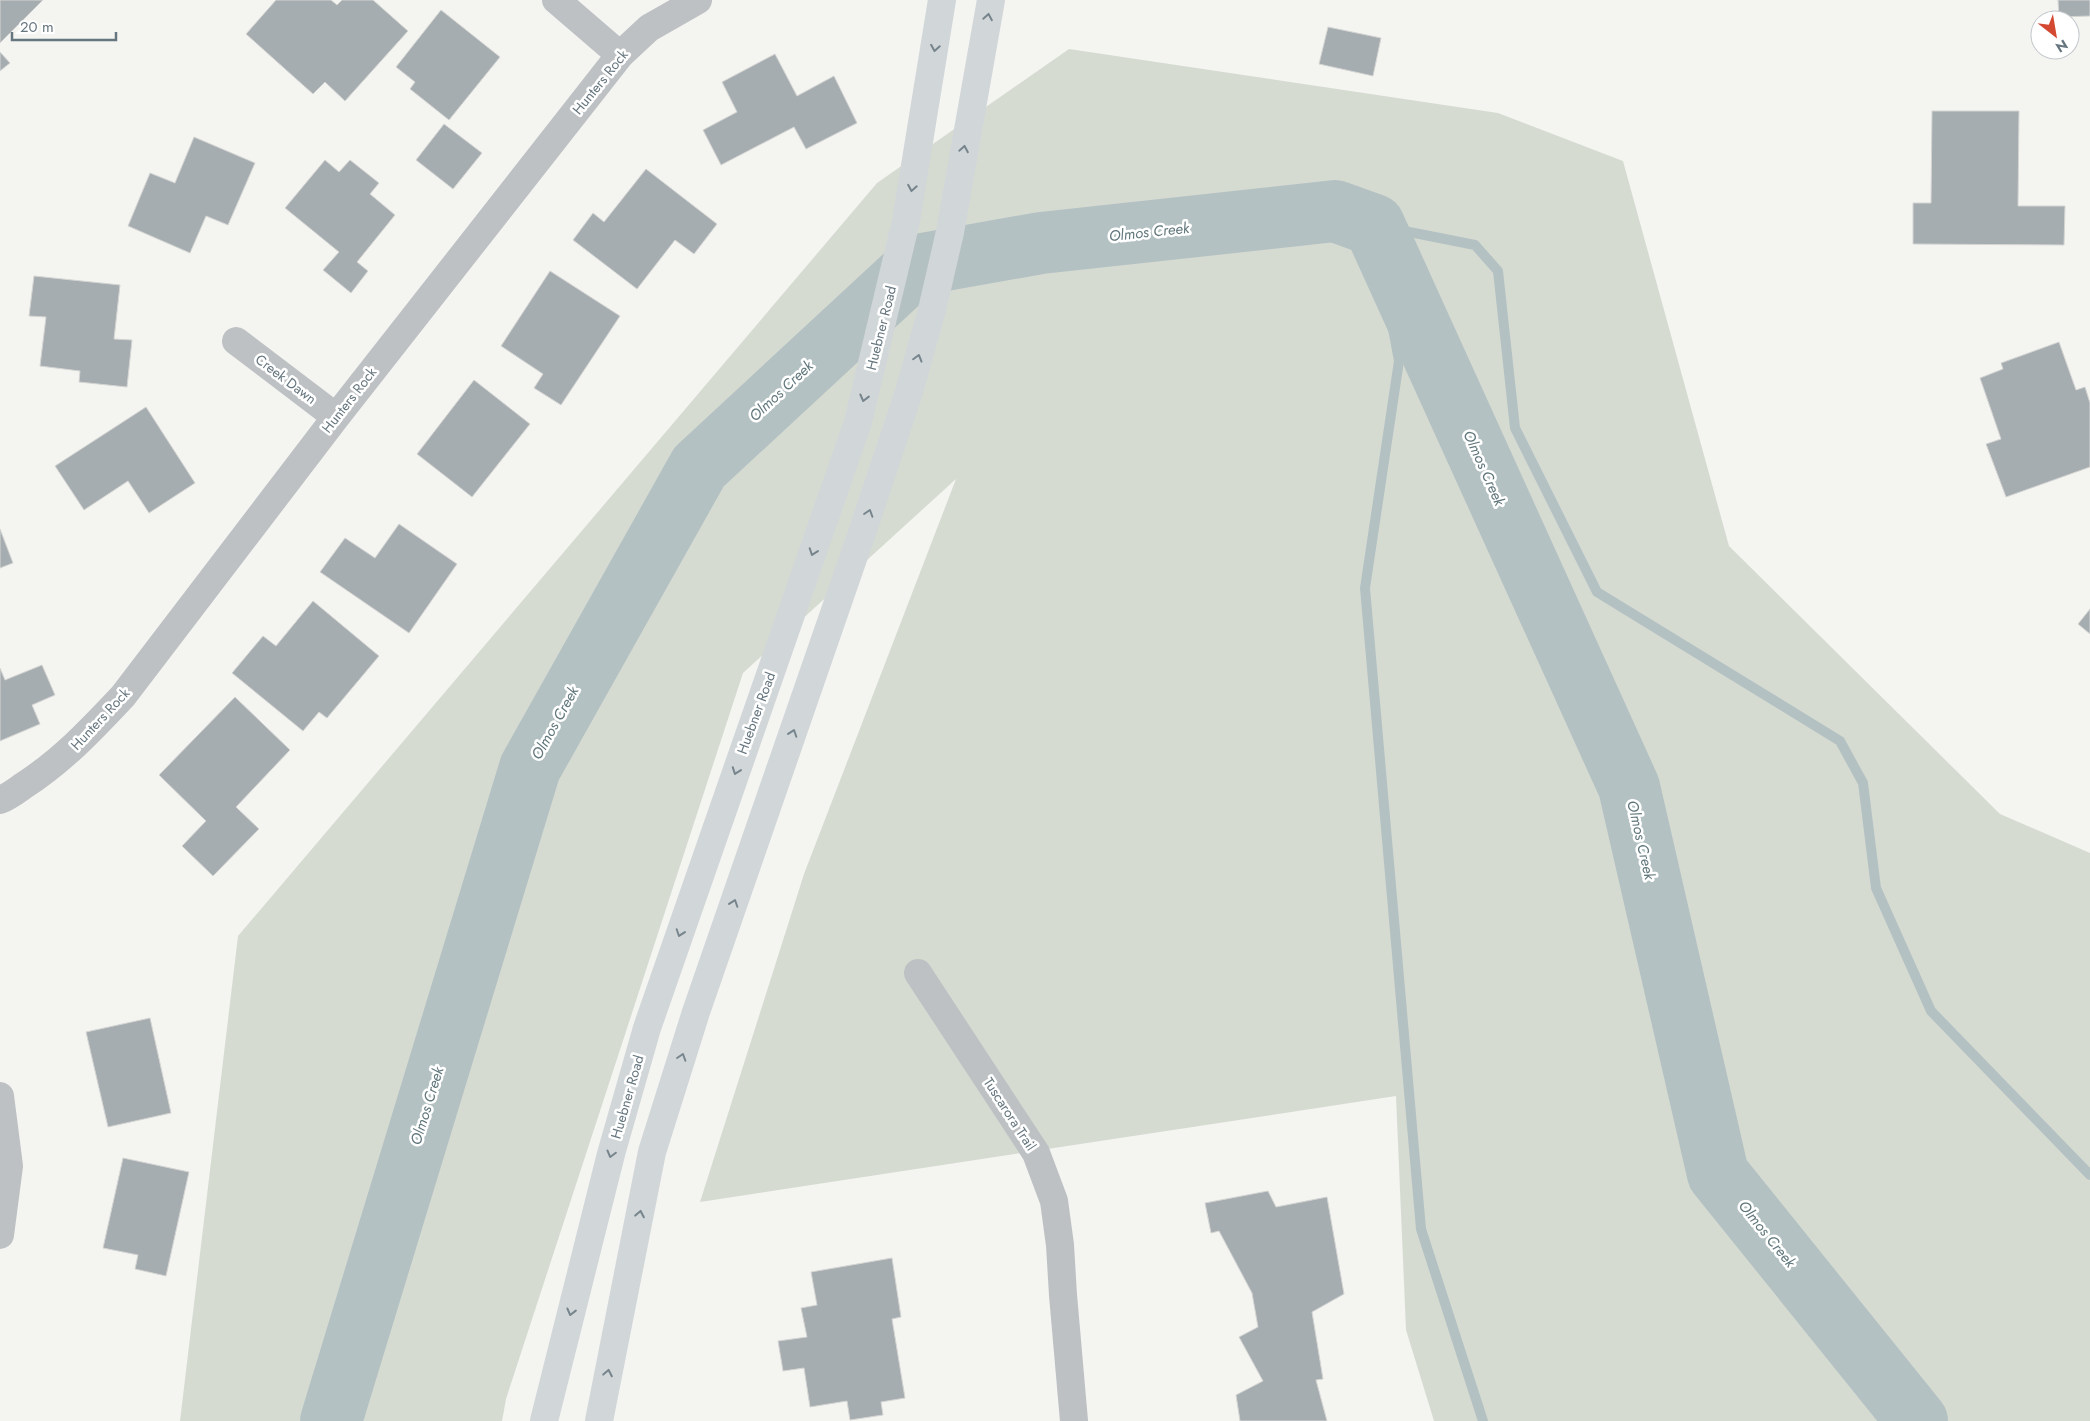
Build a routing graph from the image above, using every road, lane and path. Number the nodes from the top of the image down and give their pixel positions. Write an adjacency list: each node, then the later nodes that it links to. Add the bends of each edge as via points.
1 (556, 0): 5 (street)
2 (698, 0): 5 (street, Hunters Rock, via 649,28)
3 (942, 0): 12 (main road, Huebner Road, one-way to 12, via 906,221 858,422 642,1046 611,1154)
4 (991, 0): 13 (main road, one-way to 4, via 652,1152 696,1012 908,395 932,310 948,240)
5 (620, 55): 7 (street, Hunters Rock)
6 (236, 341): 7 (street, Creek Dawn)
7 (336, 417): 8 (street, Hunters Rock, via 123,696 65,755)
8 (0, 800)
9 (918, 973): 14 (street, Tuscarora Trail, via 1036,1154 1054,1202)
10 (0, 1096): 11 (street, via 9,1166)
11 (0, 1236)
12 (544, 1421)
13 (599, 1421)
14 (1074, 1421)

